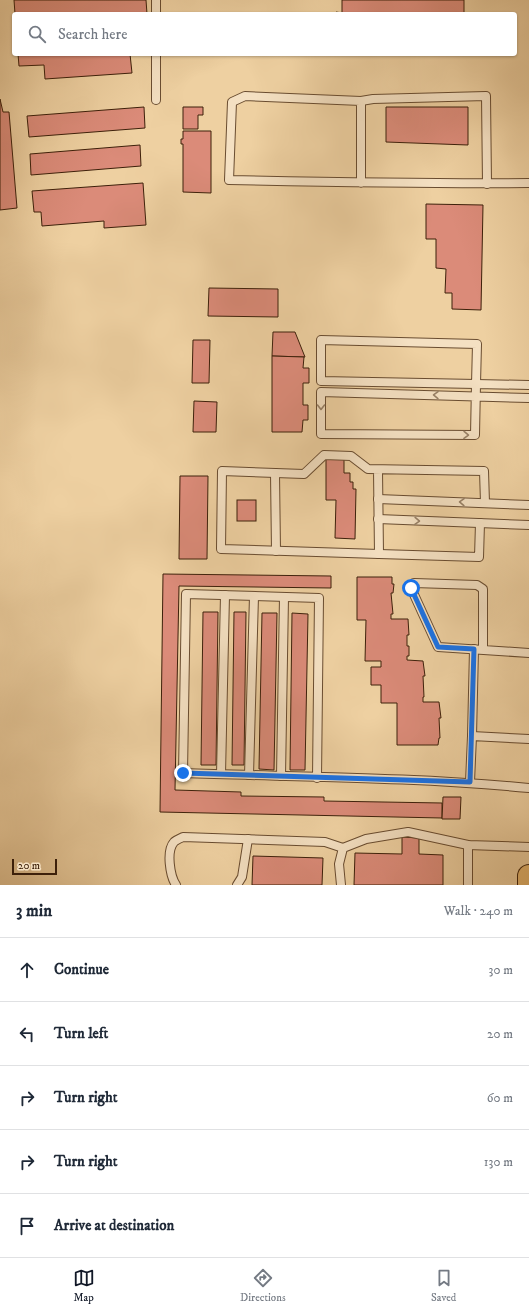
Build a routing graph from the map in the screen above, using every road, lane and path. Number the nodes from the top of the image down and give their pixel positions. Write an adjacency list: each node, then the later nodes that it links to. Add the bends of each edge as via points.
1 (156, 0): 2 (lane)
2 (156, 12)
3 (156, 56): 4 (lane)
4 (156, 100)
5 (361, 101): 6 (lane); 6 (lane, via 246,96 232,102 230,180); 8 (lane, via 486,96)
6 (361, 183): 8 (lane)
7 (529, 183): 8 (lane)
8 (487, 184)
9 (321, 382): 10 (lane); 10 (lane, via 321,340 477,344); 12 (lane)
10 (476, 384): 11 (lane); 13 (lane)
11 (529, 385)
12 (321, 392): 13 (lane, one-way to 12); 13 (lane, one-way to 13, via 321,434 475,435)
13 (475, 396): 14 (lane)
14 (529, 398)
15 (378, 470): 16 (lane, via 368,469 351,456 324,455 304,474); 17 (lane); 18 (lane, via 484,471)
16 (276, 473): 23 (lane); 23 (lane, via 222,471 221,549)
17 (378, 499): 18 (lane, one-way to 17); 20 (lane)
18 (485, 503): 19 (lane)
19 (529, 505)
20 (378, 519): 21 (lane, one-way to 21); 24 (lane)
21 (480, 523): 22 (lane); 24 (lane, via 479,557)
22 (529, 525)
23 (276, 551): 24 (lane)
24 (379, 554)
25 (225, 595): 26 (lane); 33 (lane); 33 (lane, via 186,594 183,773)
26 (254, 596): 27 (lane); 34 (lane)
27 (284, 597): 35 (lane); 36 (lane, via 319,598)
28 (474, 649): 29 (lane); 29 (lane, via 438,647 411,588 414,583 477,585 482,589); 31 (lane)
29 (483, 650): 30 (lane)
30 (529, 653)
31 (472, 736): 32 (lane); 37 (lane)
32 (529, 739)
33 (222, 774): 34 (lane)
34 (249, 775): 35 (lane)
35 (281, 776): 36 (lane)
36 (317, 778): 37 (lane)
37 (470, 782): 38 (lane)
38 (529, 788)
39 (248, 839): 42 (lane, via 325,842); 44 (lane, via 183,837 174,842 170,850 171,876); 45 (lane, via 242,877)
40 (468, 845): 41 (lane); 42 (lane, via 408,832 366,839); 47 (lane)
41 (529, 847)
42 (344, 848): 46 (lane, via 339,864)
43 (529, 876): 48 (main road)
44 (176, 885)
45 (237, 885)
46 (341, 885)
47 (468, 885)
48 (529, 885)

